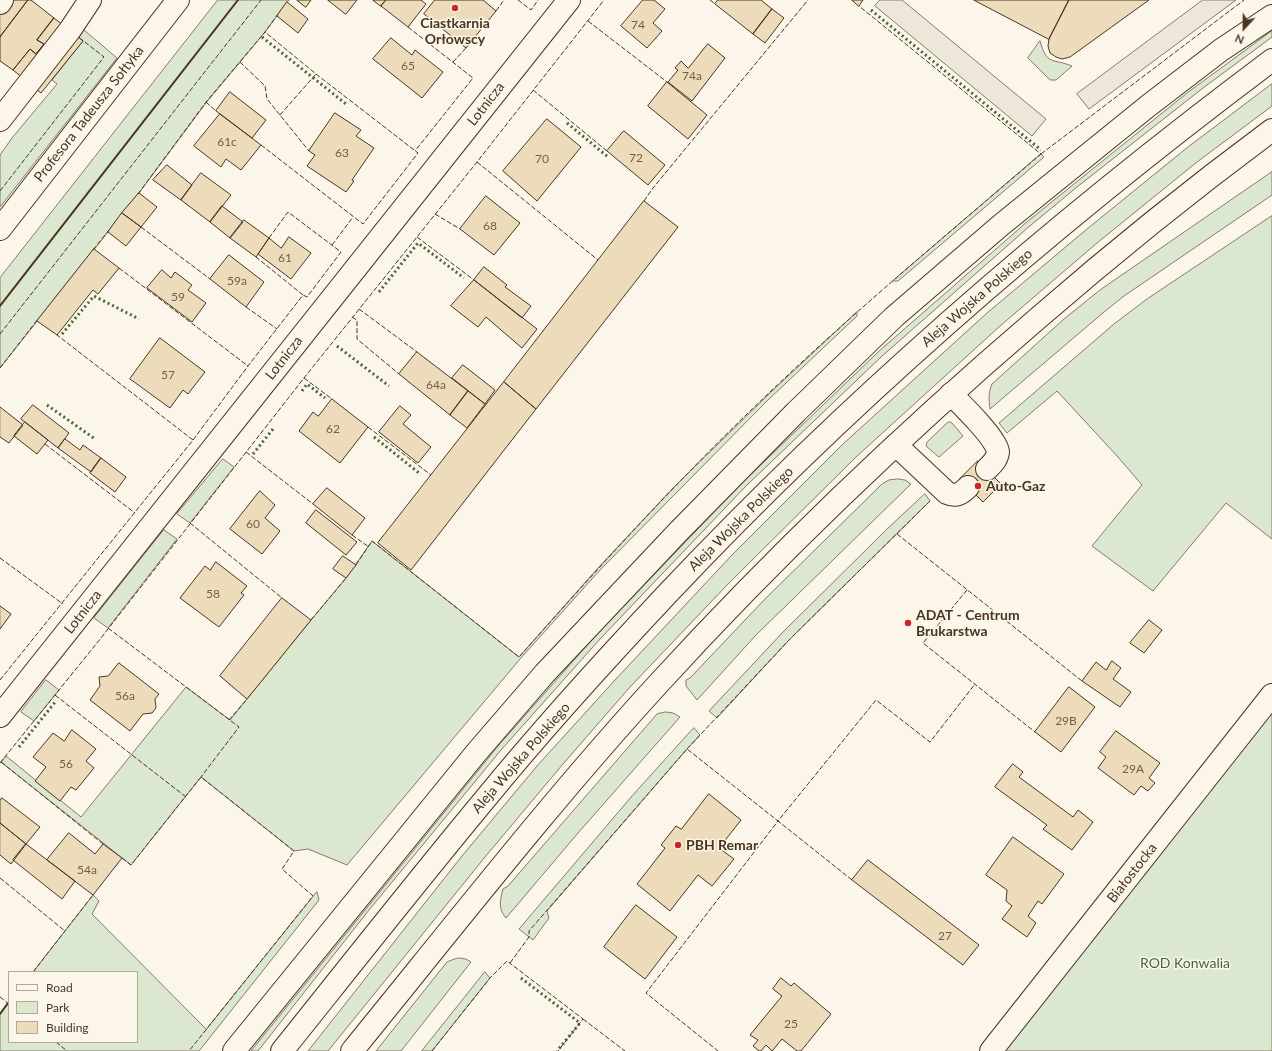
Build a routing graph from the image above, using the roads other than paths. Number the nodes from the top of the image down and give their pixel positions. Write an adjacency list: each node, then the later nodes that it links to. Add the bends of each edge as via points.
1 (2, 0): 5 (street)
2 (90, 0): 8 (street)
3 (178, 0): 10 (street, Profesora Tadeusza Sołtyka)
4 (569, 0): 16 (street, Lotnicza)
5 (0, 3)
6 (1272, 16): 17 (street, via 1221,50 1001,224 894,317 796,412 544,673)
7 (1272, 60): 18 (street, Aleja Wojska Polskiego, via 1194,118 1004,274 872,391 744,514 668,593 523,754)
8 (0, 120)
9 (1272, 130): 11 (street, via 1135,236)
10 (0, 229)
11 (951, 394): 12 (street); 13 (street, via 984,428 996,445 998,450 995,461)
12 (896, 445): 14 (street, via 947,493 956,495); 19 (street, via 764,574 658,684 527,835)
13 (987, 469)
14 (968, 487)
15 (1272, 695): 20 (street, Białostocka)
16 (0, 716)
17 (234, 1051)
18 (282, 1051)
19 (352, 1051)
20 (991, 1051)

